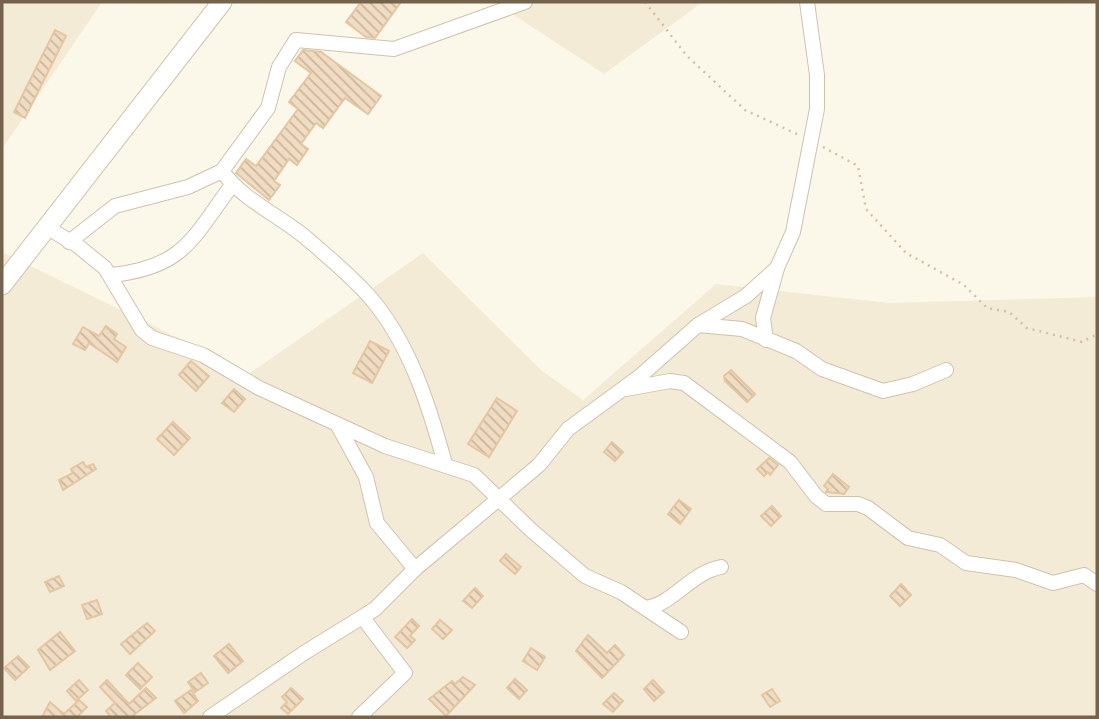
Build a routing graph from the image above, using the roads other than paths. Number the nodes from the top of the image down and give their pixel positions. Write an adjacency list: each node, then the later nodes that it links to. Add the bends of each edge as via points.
1 (222, 2): 6 (main road)
2 (525, 2): 4 (street, via 394,49 296,40 279,67 268,108)
3 (807, 2): 8 (street, via 817,75 813,141 793,232)
4 (222, 171): 5 (street); 7 (street, via 188,187 114,205)
5 (232, 185): 9 (street, via 177,256 152,268); 16 (street, via 305,237 368,295 405,351)
6 (48, 228): 7 (street); 10 (main road)
7 (69, 242): 9 (street)
8 (777, 268): 11 (street, via 746,296); 12 (street, via 763,318)
9 (112, 275): 15 (street, via 142,330 152,338 203,355 259,388)
10 (2, 285)
11 (698, 325): 12 (street, via 742,329); 14 (street)
12 (766, 340): 13 (street, via 796,351 822,369 883,391)
13 (946, 370)
14 (621, 390): 17 (street, via 568,429 540,465); 20 (street, via 670,381 684,383 790,462 816,496 832,507 858,504 868,508 908,538 940,545 966,563 1016,570 1053,583 1084,575)
15 (337, 424): 16 (street, via 385,446); 19 (street, via 366,477 377,523)
16 (445, 464): 17 (street, via 474,475)
17 (499, 501): 19 (street); 21 (street, via 585,576)
18 (720, 568): 21 (street, via 700,574 662,605)
19 (415, 569): 22 (street)
20 (1097, 584)
21 (646, 608): 23 (street)
22 (363, 618): 24 (street); 25 (street, via 405,673)
23 (681, 632)
24 (210, 717)
25 (359, 717)

